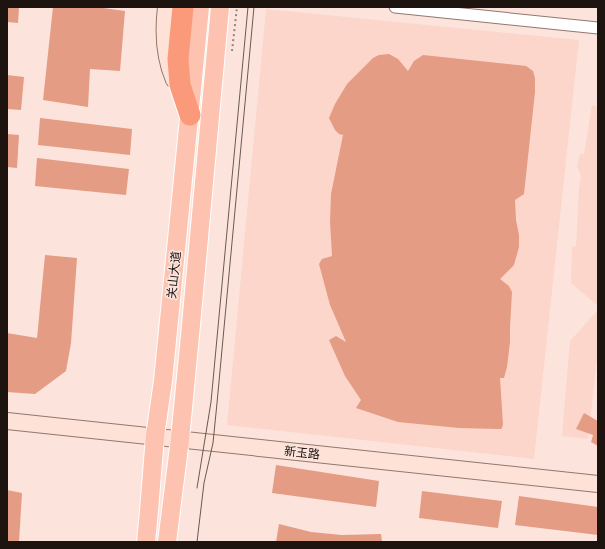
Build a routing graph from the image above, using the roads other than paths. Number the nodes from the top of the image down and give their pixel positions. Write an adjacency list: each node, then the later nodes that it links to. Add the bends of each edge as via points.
1 (166, 7): 7 (street, via 166,53 170,70)
2 (183, 7): 7 (highway, via 178,59 180,85)
3 (200, 7): 7 (main road, 关山大道)
4 (220, 7): 10 (main road, 关山大道)
5 (395, 7): 6 (street)
6 (598, 28)
7 (190, 115): 9 (main road, 关山大道)
8 (7, 420): 9 (street, 新玉路)
9 (155, 436): 10 (street, 新玉路); 12 (main road, 关山大道)
10 (180, 439): 11 (street, 新玉路); 13 (main road, 关山大道)
11 (598, 484)
12 (146, 542)
13 (167, 542)

